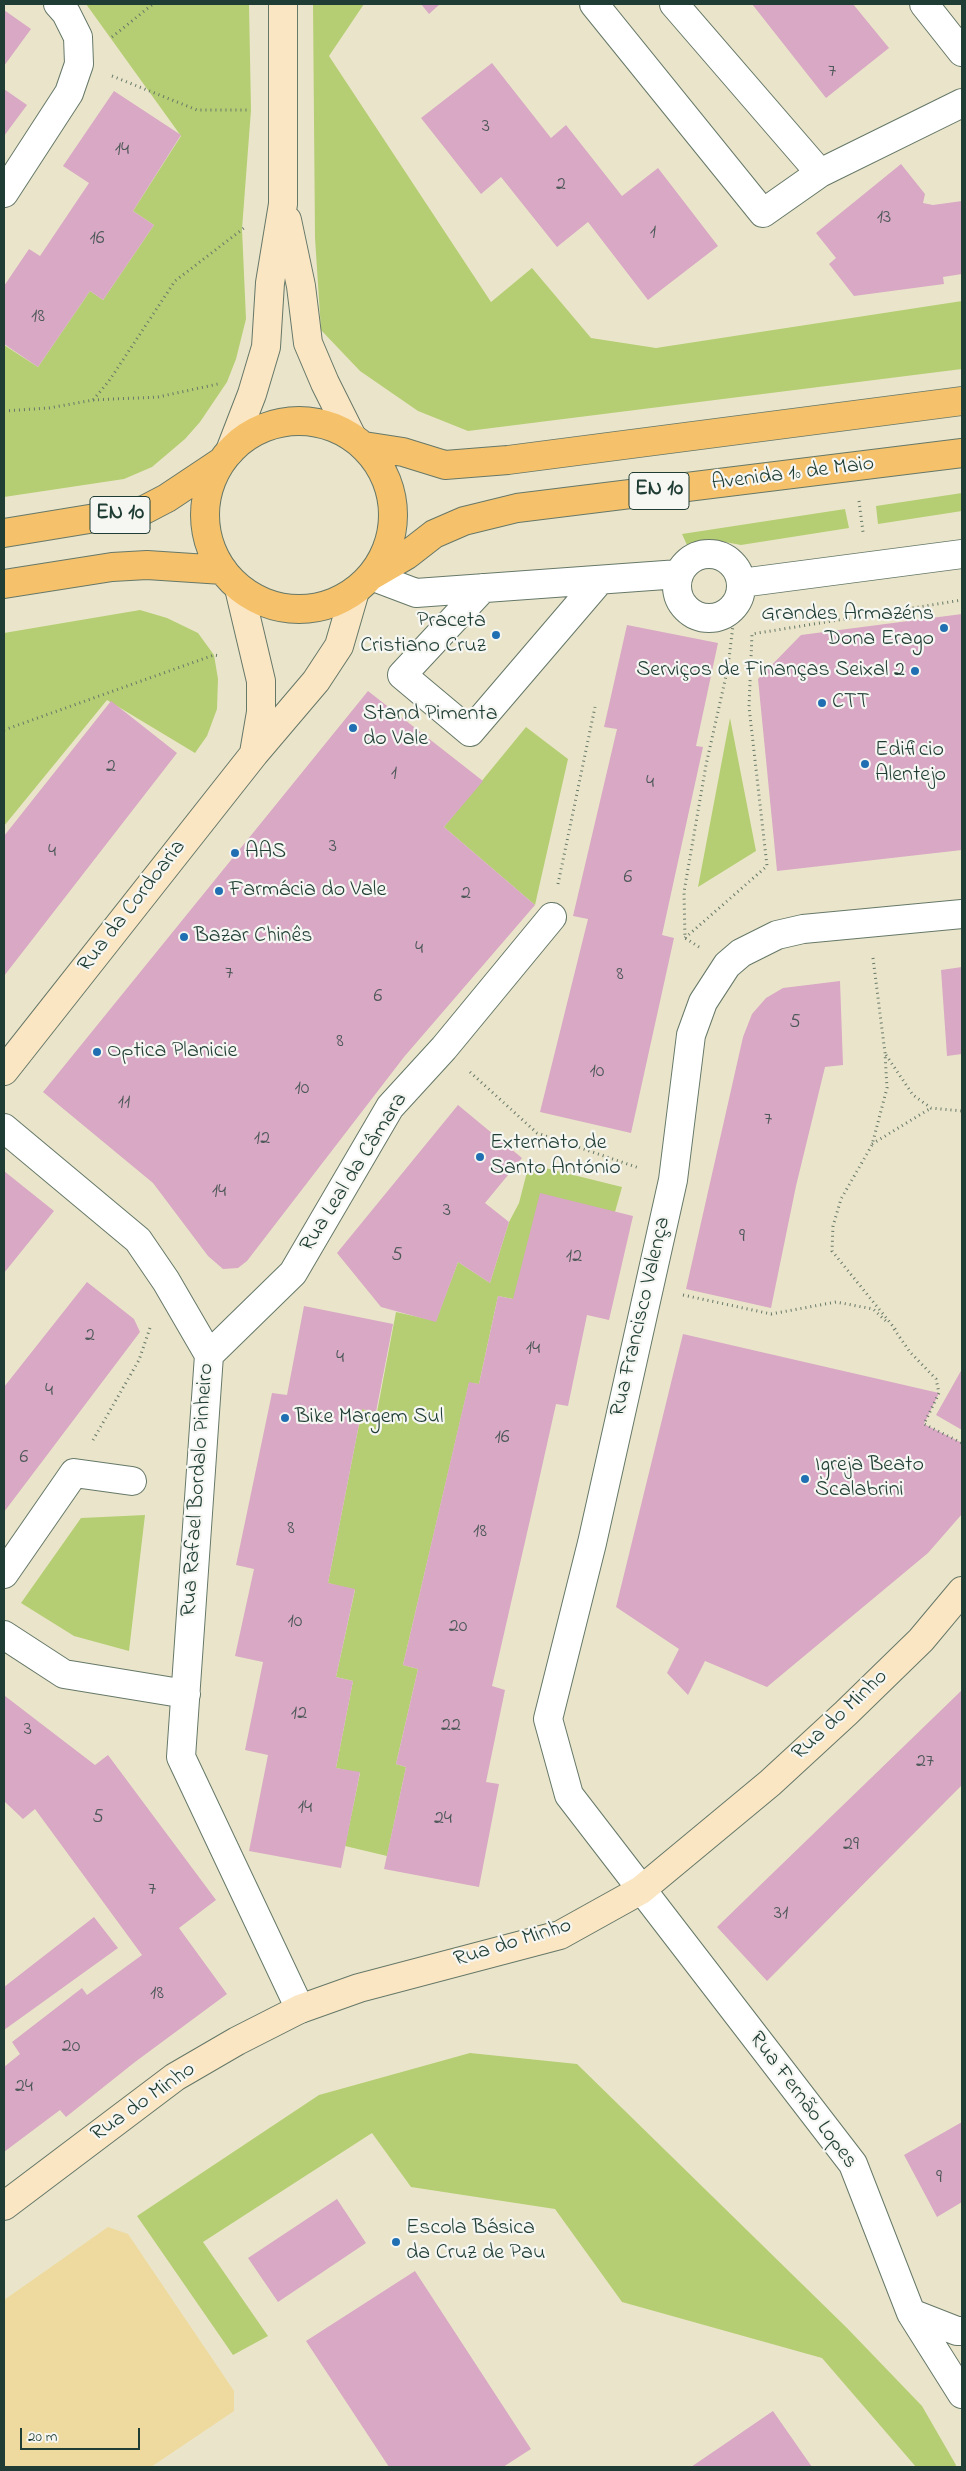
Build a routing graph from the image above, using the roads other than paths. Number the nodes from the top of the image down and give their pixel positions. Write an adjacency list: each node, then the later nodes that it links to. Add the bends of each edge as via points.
1 (58, 4): 9 (street, via 78,37 79,64 69,93)
2 (283, 4): 10 (street)
3 (594, 4): 8 (street, via 763,213)
4 (674, 4): 8 (street)
5 (924, 4): 6 (street)
6 (962, 52)
7 (962, 103): 8 (street)
8 (820, 173)
9 (4, 193)
10 (283, 204): 12 (street, via 308,343 325,383); 14 (street, via 270,283 266,347 252,394)
11 (962, 401): 12 (main road, EN 10, via 508,460 445,465)
12 (358, 442): 14 (main road, EN 10, via 322,423 289,421 257,430); 20 (main road, EN 10, via 379,465 389,486 393,510 384,556)
13 (962, 453): 20 (main road, Avenida 1º de Maio / EN 10, via 517,508 464,521 434,534)
14 (226, 456): 15 (main road, EN 10, via 168,498 144,510); 18 (main road, EN 10, via 209,486 205,515 209,544)
15 (4, 532)
16 (962, 554): 23 (street)
17 (679, 574): 19 (street); 23 (street, via 693,559 713,555 732,564 738,573); 23 (street, via 678,595 689,612 699,617 720,617)
18 (231, 579): 20 (main road, EN 10, via 260,601 284,608 309,609 333,602); 21 (main road, EN 10, via 146,565); 24 (street, via 259,665 261,712)
19 (600, 580): 22 (street); 22 (street, via 470,732 402,675)
20 (363, 583): 22 (street, via 416,593); 24 (street, Rua da Cordoaria, via 339,646 316,680)
21 (4, 584)
22 (483, 588)
23 (738, 593)
24 (258, 749): 27 (street, Rua da Cordoaria)
25 (962, 914): 35 (street, Rua Francisco Valença, via 777,935 727,965 703,1002 691,1035 673,1180 592,1543 548,1719 569,1795)
26 (552, 917): 29 (street, Rua Leal da Câmara, via 444,1048 390,1107 293,1273)
27 (4, 1072)
28 (4, 1128): 29 (street, Rua Rafael Bordalo Pinheiro, via 138,1240 166,1280)
29 (209, 1355): 34 (street, Rua Rafael Bordalo Pinheiro)
30 (132, 1481): 31 (street, via 74,1473)
31 (4, 1574)
32 (962, 1591): 35 (street, Rua do Minho, via 921,1640 846,1713 770,1782)
33 (4, 1635): 34 (street, via 64,1674)
34 (186, 1694): 36 (street, Rua Rafael Bordalo Pinheiro, via 182,1757)
35 (641, 1890): 36 (street, Rua do Minho, via 560,1934 359,1988); 38 (street, Rua Fernão Lopes, via 853,2164)
36 (300, 2009): 37 (street, Rua do Minho, via 175,2077)
37 (4, 2206)
38 (911, 2313): 39 (street); 40 (street, Rua Fernão Lopes)
39 (962, 2331)
40 (962, 2394)

